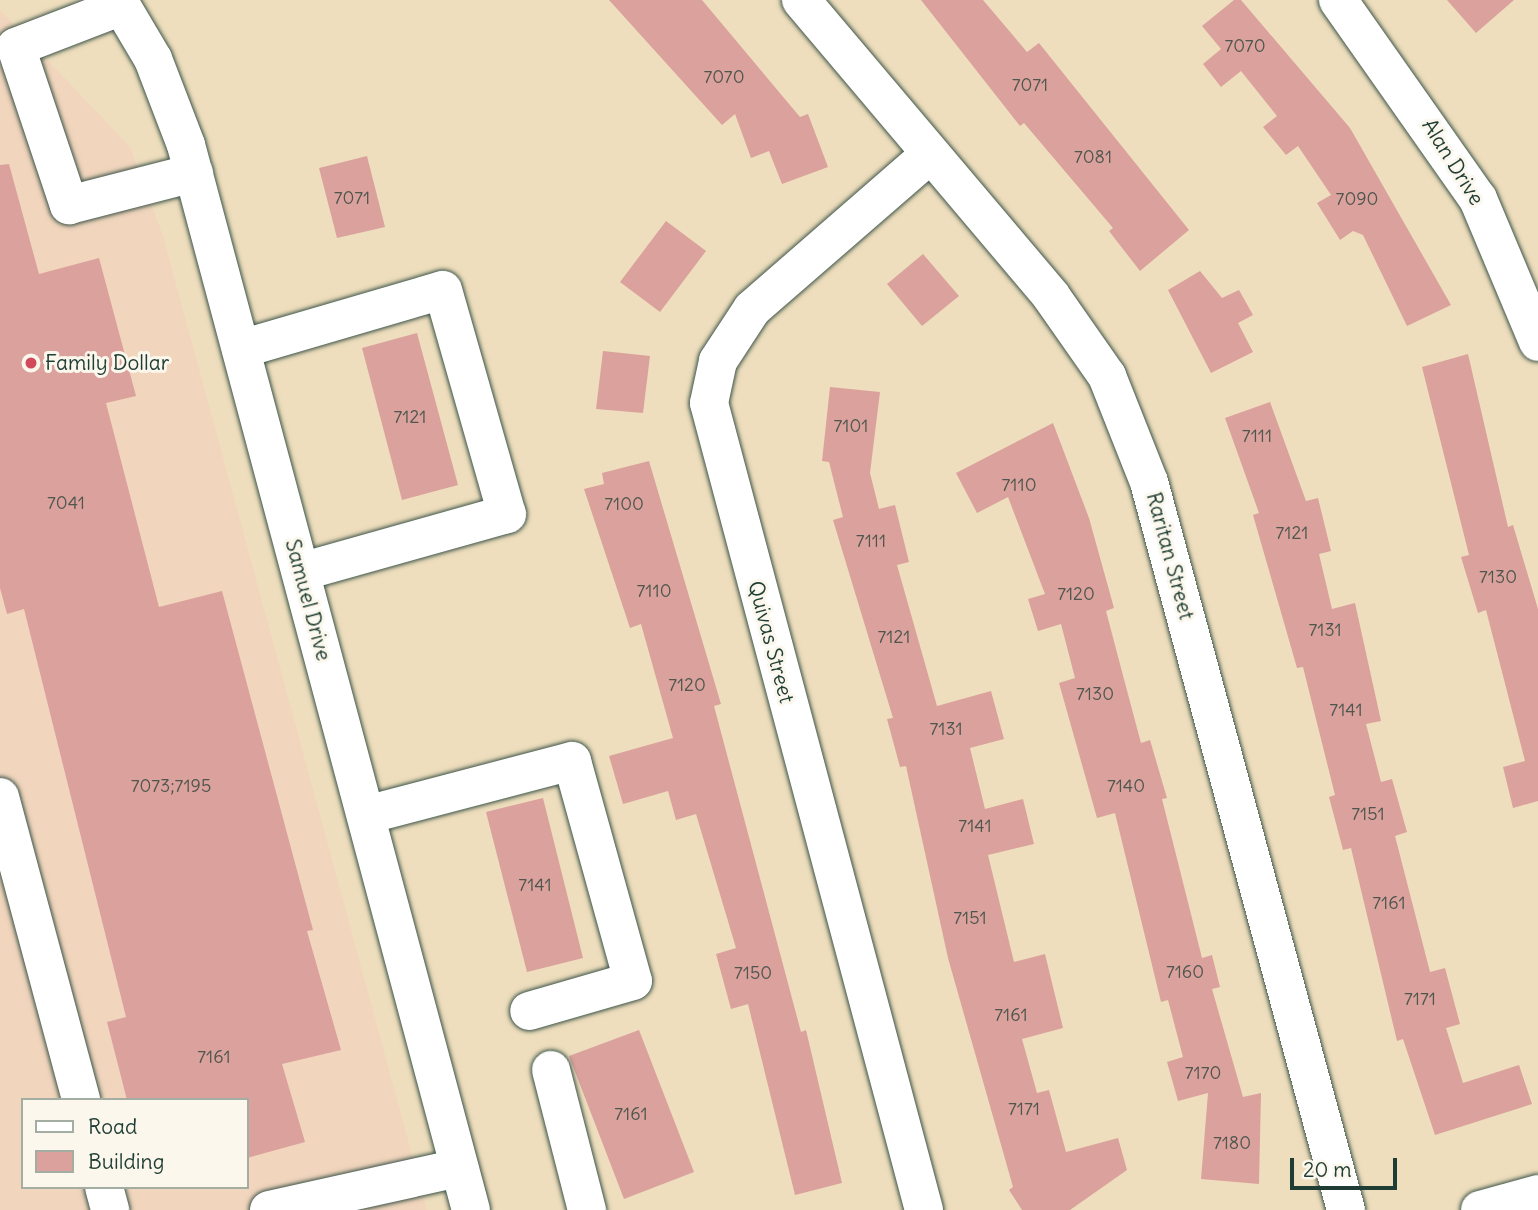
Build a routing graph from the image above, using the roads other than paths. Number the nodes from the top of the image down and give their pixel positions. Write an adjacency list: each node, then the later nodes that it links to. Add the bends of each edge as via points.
1 (801, 0): 4 (street, Raritan Street)
2 (1338, 0): 6 (street, Alan Drive, via 1478,199)
3 (120, 3): 5 (street, Samuel Drive, via 153,59); 5 (street, via 16,47 69,205)
4 (930, 154): 21 (street, Quivas Street, via 752,309 718,361 709,403); 22 (street, Raritan Street, via 1087,343 1135,439)
5 (194, 173): 7 (street, Samuel Drive)
6 (1538, 342)
7 (241, 349): 8 (street, Samuel Drive); 8 (street, via 443,290 507,514)
8 (301, 572): 10 (street, Samuel Drive)
9 (0, 797): 13 (street)
10 (366, 815): 11 (street, via 572,761 633,981); 14 (street, Samuel Drive)
11 (529, 1011)
12 (551, 1070): 20 (street)
13 (80, 1098)
14 (460, 1168): 18 (street); 19 (street, Samuel Drive)
15 (105, 1189): 17 (street)
16 (1538, 1194): 23 (street)
17 (110, 1210)
18 (269, 1210)
19 (471, 1210)
20 (587, 1210)
21 (924, 1210)
22 (1346, 1210)
23 (1480, 1210)

